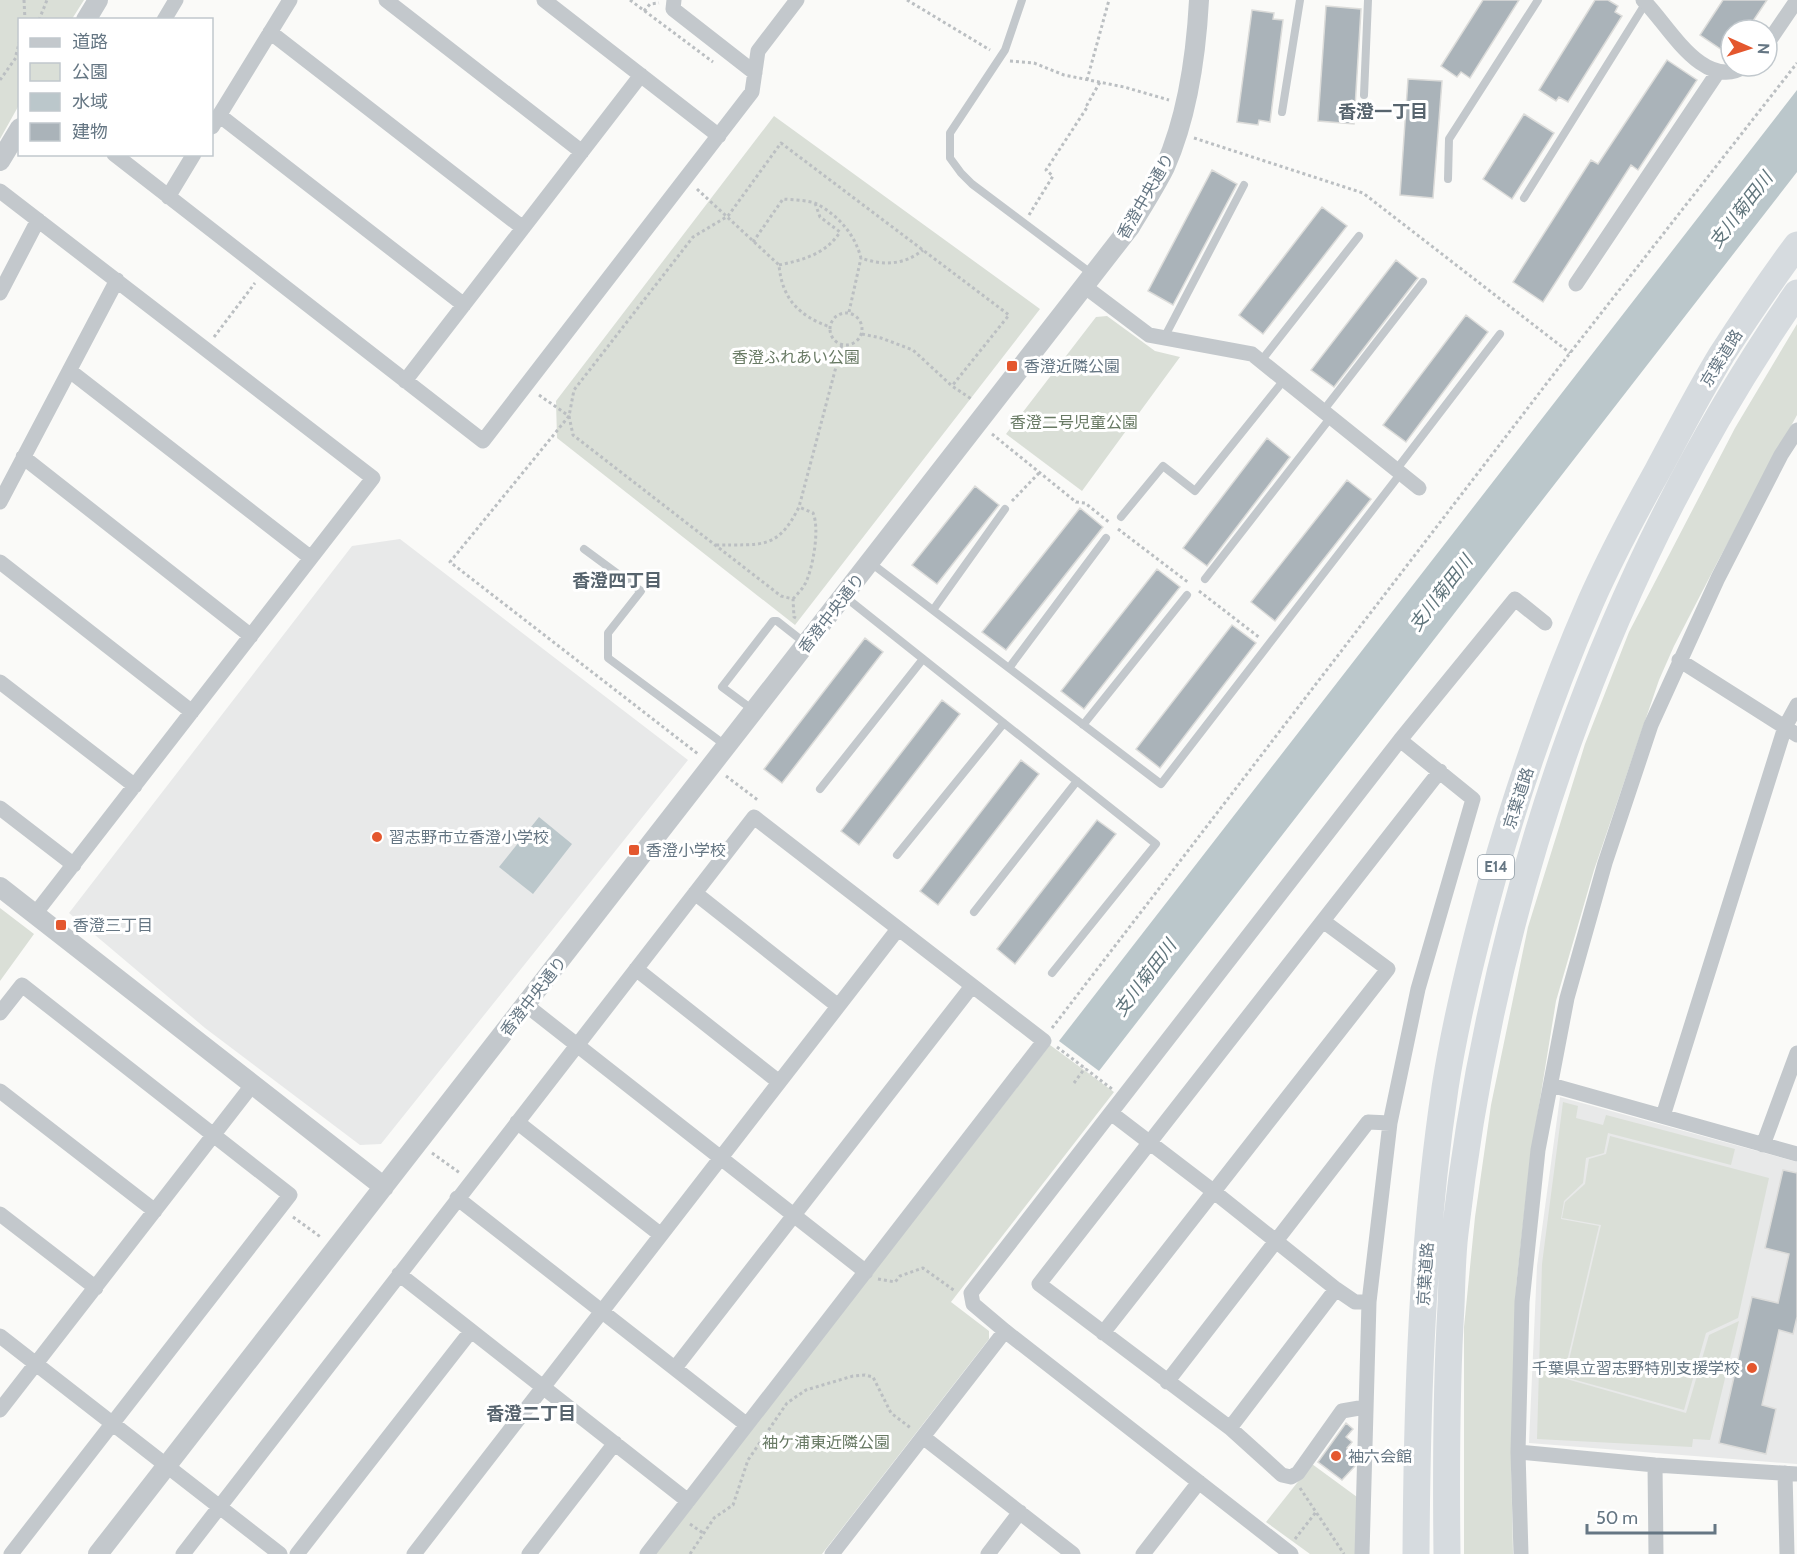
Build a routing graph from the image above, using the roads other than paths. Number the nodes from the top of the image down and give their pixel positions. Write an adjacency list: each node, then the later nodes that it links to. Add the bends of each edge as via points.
1 (98, 0): 15 (street)
2 (176, 0): 16 (street)
3 (290, 0): 18 (street)
4 (386, 0): 27 (street)
5 (544, 0): 21 (street)
6 (674, 0): 20 (street, via 673,9)
7 (797, 0): 20 (street, via 758,51)
8 (1022, 0): 41 (lane, via 1005,50 950,133 950,158 961,173)
9 (1199, 0): 41 (street, 香澄中央通り, via 1191,80 1178,133 1164,168 1130,227)
10 (1300, 0): 23 (lane)
11 (1368, 0): 22 (lane)
12 (1538, 0): 31 (lane, via 1449,140)
13 (1797, 0): 17 (street)
14 (1646, 1): 19 (street, via 1682,47); 35 (lane)
15 (87, 18)
16 (165, 18)
17 (1779, 26)
18 (270, 32): 24 (street); 37 (street)
19 (1718, 72): 43 (street)
20 (755, 73): 26 (street, via 752,92)
21 (641, 75): 26 (street); 27 (street)
22 (1364, 95)
23 (1282, 112)
24 (215, 121): 46 (street)
25 (18, 132): 30 (street)
26 (719, 136): 52 (street, via 483,441)
27 (582, 152): 37 (street)
28 (117, 156): 34 (street)
29 (193, 156): 34 (street)
30 (0, 161)
31 (1448, 179)
32 (1244, 185): 48 (lane)
33 (0, 191): 36 (street)
34 (168, 197): 52 (street)
35 (1524, 198)
36 (38, 220): 40 (street); 44 (street)
37 (523, 228): 46 (street)
38 (1359, 236): 49 (lane)
39 (1797, 244): 170 (highway, 京葉道路 / E14, via 1722,355 1634,514 1592,599 1554,692 1506,831 1462,999 1436,1156 1419,1366)
40 (117, 280): 50 (street); 63 (street, via 374,478)
41 (1089, 280): 48 (street, via 1149,335); 65 (street, 香澄中央通り)
42 (1423, 282): 53 (lane)
43 (1576, 284)
44 (0, 293)
45 (1797, 293): 171 (highway, 京葉道路 / E14, via 1689,470 1616,620 1560,765 1515,908 1480,1069 1455,1236 1447,1417)
46 (464, 305): 52 (street)
47 (1500, 334): 56 (lane)
48 (1164, 338): 49 (street, via 1252,354)
49 (1261, 361): 51 (street)
50 (70, 371): 55 (street); 63 (street)
51 (1284, 380): 53 (street); 60 (lane, via 1195,490 1163,466)
52 (405, 381)
53 (1327, 414): 56 (street); 66 (lane)
54 (1797, 430): 74 (street)
55 (23, 458): 58 (street); 71 (street)
56 (1399, 471): 57 (street); 81 (lane, via 1161,784)
57 (1419, 488)
58 (0, 502)
59 (1005, 509): 69 (lane)
60 (1121, 517)
61 (1106, 538): 75 (lane)
62 (584, 549): 84 (lane, via 641,591 608,633 608,658)
63 (311, 558): 71 (street)
64 (0, 562): 79 (street)
65 (871, 562): 68 (street, 香澄中央通り); 69 (lane)
66 (1205, 579)
67 (1187, 595): 81 (lane)
68 (844, 596): 72 (street, 香澄中央通り); 73 (lane)
69 (933, 610): 75 (lane)
70 (1545, 622): 83 (street, via 1515,599)
71 (251, 636): 79 (street)
72 (807, 644): 78 (street, 香澄中央通り); 78 (lane, via 773,621 722,687)
73 (923, 659): 80 (lane); 88 (lane)
74 (1679, 660): 82 (street); 108 (street, via 1651,725 1605,863 1567,998)
75 (1009, 668): 81 (lane)
76 (0, 682): 87 (street)
77 (1797, 705): 82 (street)
78 (754, 711): 84 (street, 香澄中央通り)
79 (192, 712): 87 (street)
80 (1004, 723): 86 (lane); 90 (lane)
81 (1083, 725)
82 (1791, 731): 111 (street)
83 (1400, 740): 85 (street); 110 (street)
84 (727, 746): 101 (street, 香澄中央通り)
85 (1440, 771): 96 (street); 113 (street, via 1473,799 1418,989)
86 (1077, 781): 94 (lane); 99 (lane, via 1156,844)
87 (135, 786): 91 (street)
88 (820, 789)
89 (0, 808): 91 (street)
90 (897, 855)
91 (74, 865): 95 (street)
92 (0, 887): 95 (street)
93 (695, 893): 97 (street, via 754,817); 98 (street); 102 (street)
94 (974, 912)
95 (35, 914): 107 (street)
96 (1323, 921): 115 (street); 120 (street, via 1388,969)
97 (898, 929): 100 (street); 102 (street)
98 (636, 969): 104 (street); 106 (street)
99 (1052, 973)
100 (972, 986): 124 (street); 127 (street, via 1045,1039)
101 (526, 1005): 104 (street); 119 (street, 香澄中央通り)
102 (838, 1006): 106 (street)
103 (0, 1013): 114 (street, via 22,985)
104 (576, 1046): 112 (street); 118 (street)
105 (1797, 1053): 116 (street)
106 (779, 1082): 118 (street)
107 (253, 1084): 114 (street); 119 (street)
108 (1551, 1085): 111 (street); 148 (street, via 1538,1150 1522,1302)
109 (0, 1091): 122 (street)
110 (1111, 1113): 115 (street); 134 (street, via 971,1293 973,1304)
111 (1663, 1116): 116 (street)
112 (517, 1122): 121 (street); 125 (street)
113 (1390, 1123): 126 (street, via 1368,1122); 131 (street)
114 (214, 1136): 122 (street); 143 (street, via 290,1195)
115 (1150, 1143): 120 (street); 135 (street, via 1039,1284)
116 (1763, 1145): 117 (street)
117 (1797, 1154)
118 (721, 1158): 124 (street); 125 (street)
119 (384, 1187): 149 (street, 香澄中央通り)
120 (1214, 1191): 126 (street); 135 (street)
121 (458, 1198): 128 (street); 132 (street)
122 (155, 1211): 129 (street)
123 (0, 1214): 129 (street)
124 (793, 1215): 127 (street); 138 (street)
125 (661, 1234): 132 (street)
126 (1275, 1241): 130 (street); 139 (street)
127 (866, 1272): 144 (street)
128 (399, 1274): 133 (street); 154 (street)
129 (96, 1288): 137 (street)
130 (1336, 1289): 131 (street, via 1355,1302); 145 (street)
131 (1369, 1302): 141 (street)
132 (602, 1311): 138 (street); 140 (street)
133 (471, 1331): 140 (street); 160 (street)
134 (1005, 1331): 146 (street); 152 (street)
135 (1103, 1333): 139 (street)
136 (0, 1336): 137 (street)
137 (36, 1364): 142 (street); 143 (street)
138 (675, 1368): 144 (street)
139 (1167, 1382): 145 (street)
140 (543, 1387): 147 (street); 161 (street)
141 (1365, 1407): 145 (street, via 1342,1411 1298,1473 1291,1477 1282,1475); 169 (street)
142 (0, 1410)
143 (114, 1424): 149 (street); 156 (street)
144 (747, 1425): 153 (street)
145 (1230, 1428)
146 (923, 1437): 155 (street); 164 (street)
147 (615, 1443): 153 (street); 162 (street)
148 (1518, 1452): 150 (street); 172 (street)
149 (167, 1464): 154 (street); 157 (street, 香澄中央通り)
150 (1655, 1465): 151 (street); 173 (street)
151 (1791, 1473): 174 (street)
152 (1199, 1482): 167 (street); 168 (street)
153 (688, 1501): 163 (street)
154 (220, 1506): 158 (street); 159 (street)
155 (1020, 1512): 165 (street); 166 (street)
156 (11, 1554)
157 (98, 1554)
158 (183, 1554)
159 (280, 1554)
160 (297, 1554)
161 (414, 1554)
162 (529, 1554)
163 (647, 1554)
164 (832, 1554)
165 (988, 1554)
166 (1074, 1554)
167 (1143, 1554)
168 (1291, 1554)
169 (1362, 1554)
170 (1416, 1554)
171 (1447, 1554)
172 (1521, 1554)
173 (1656, 1554)
174 (1787, 1554)

